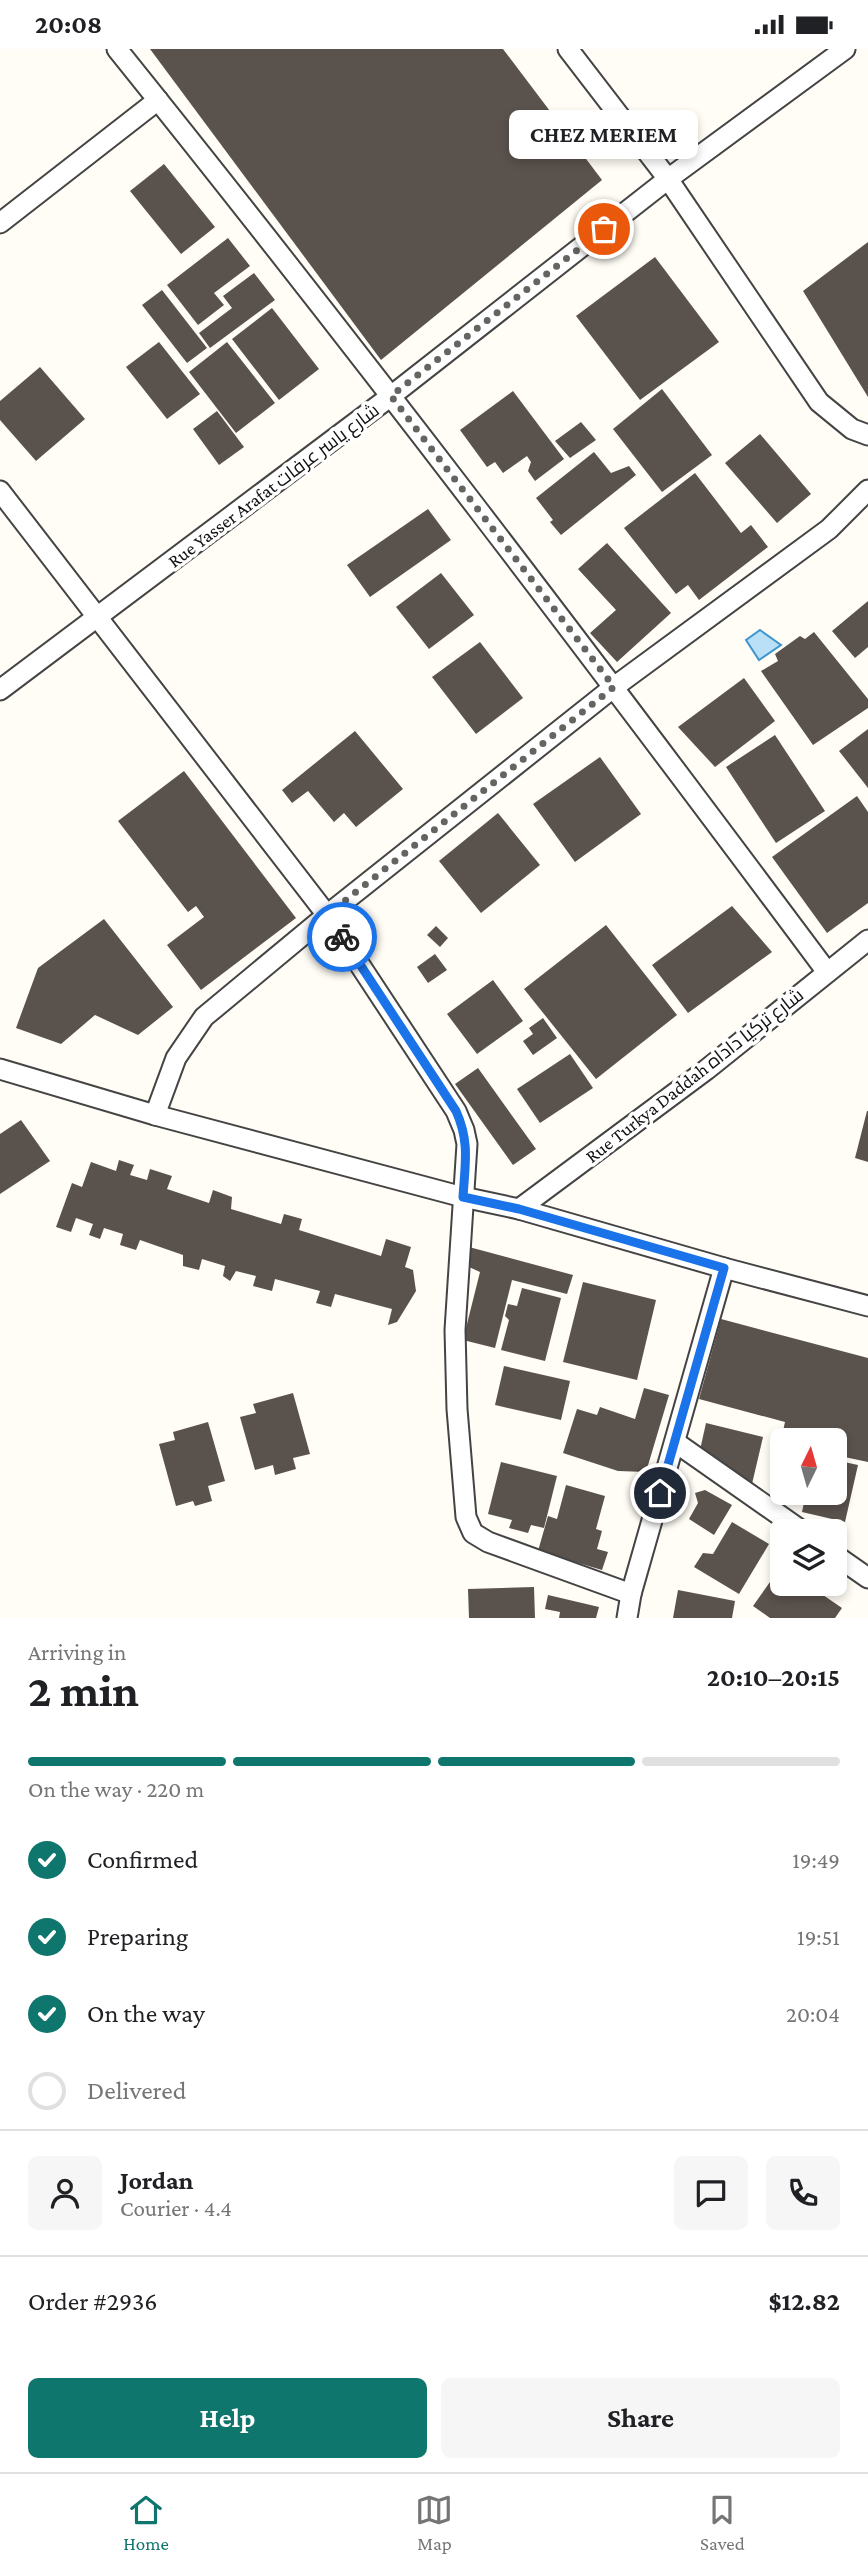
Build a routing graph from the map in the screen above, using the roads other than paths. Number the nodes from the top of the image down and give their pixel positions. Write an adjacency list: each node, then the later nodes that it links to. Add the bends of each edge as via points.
1 (117, 49): 4 (street)
2 (568, 49): 5 (street)
3 (845, 49): 5 (street, Rue Yasser Arafat شارع ياسر عرفات)
4 (158, 100): 6 (street); 7 (street)
5 (668, 179): 7 (street, Rue Yasser Arafat شارع ياسر عرفات); 8 (street, via 819,402 852,429)
6 (0, 223)
7 (391, 396): 11 (street, Rue Yasser Arafat شارع ياسر عرفات); 12 (street)
8 (868, 435)
9 (868, 490): 12 (street, via 829,529)
10 (0, 491): 11 (street)
11 (97, 616): 13 (street, Rue Yasser Arafat شارع ياسر عرفات); 14 (street)
12 (614, 687): 14 (street); 16 (street)
13 (0, 690)
14 (327, 915): 18 (street, via 204,1017 176,1058); 19 (street, via 456,1111 467,1144)
15 (868, 940): 16 (street, Rue Turkya Daddah شارع تركيا داداه)
16 (827, 972): 20 (street, Rue Turkya Daddah شارع تركيا داداه, via 706,1070)
17 (0, 1069): 18 (street)
18 (155, 1115): 19 (street)
19 (463, 1197): 20 (street); 27 (street, via 457,1409 469,1526 480,1539)
20 (519, 1209): 21 (street)
21 (724, 1268): 22 (street); 23 (street)
22 (868, 1306)
23 (675, 1442): 24 (street); 27 (street)
24 (785, 1519)
25 (847, 1563): 26 (street)
26 (868, 1578)
27 (631, 1594): 28 (street)
28 (627, 1618)

